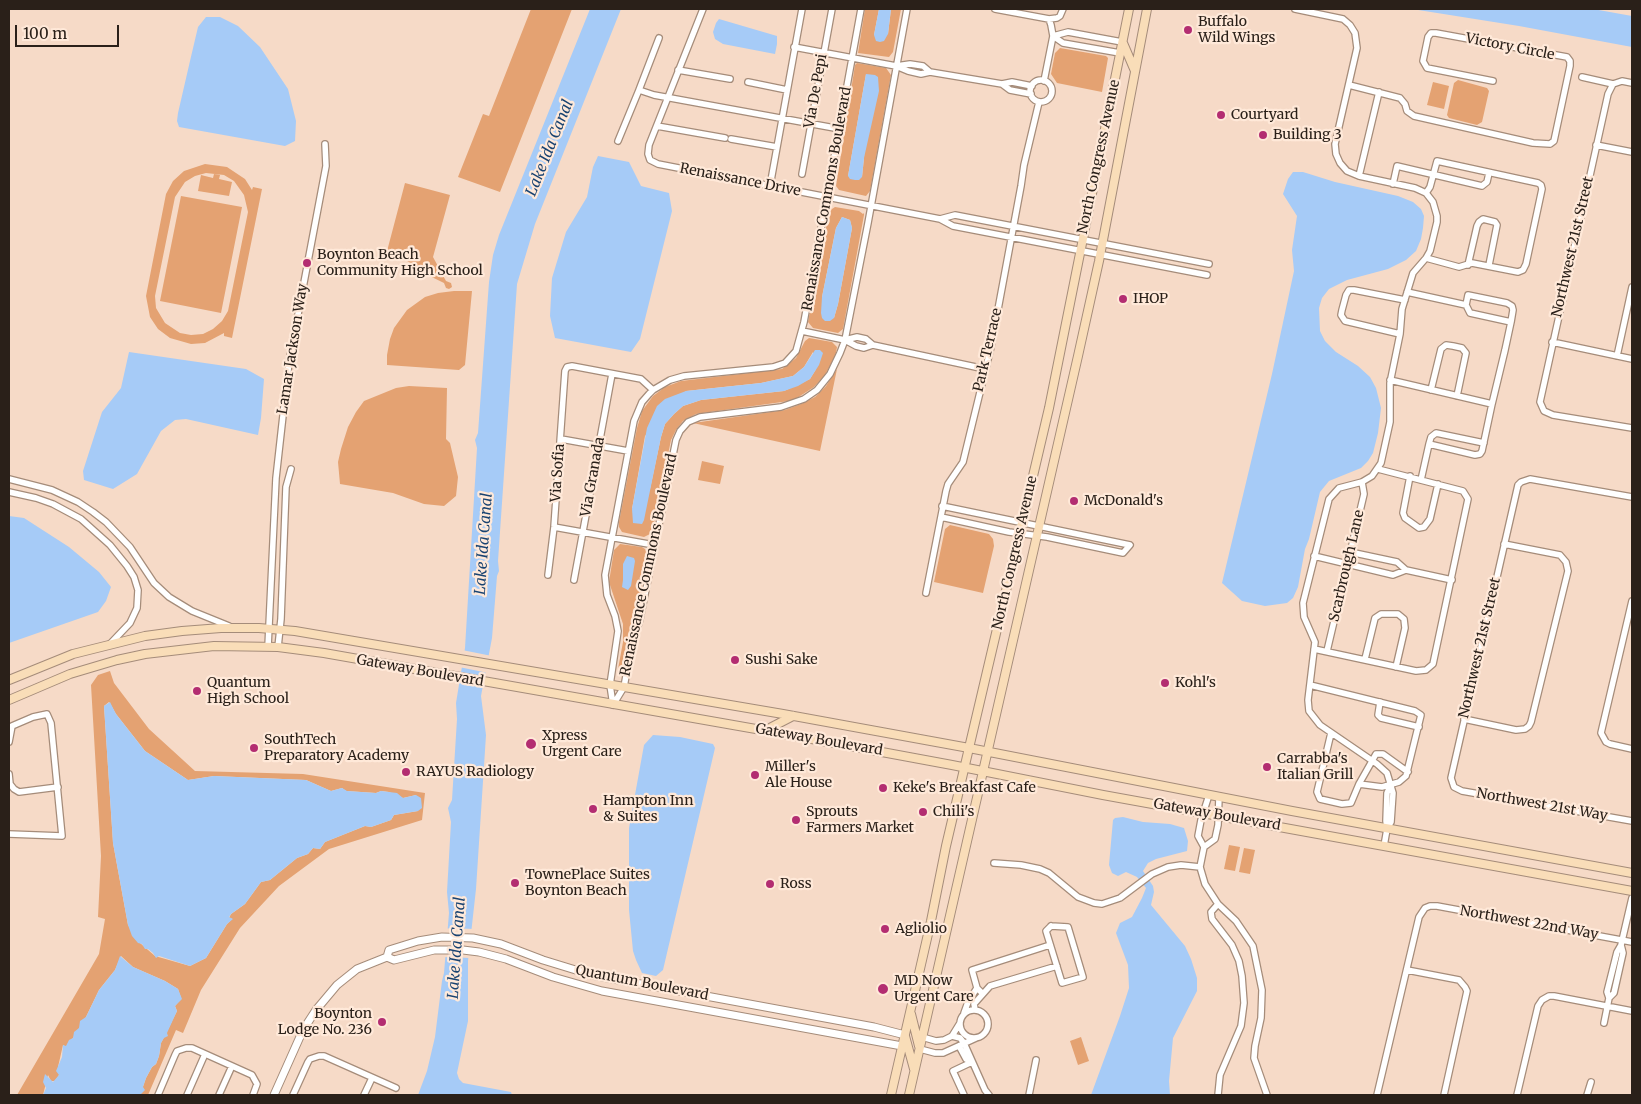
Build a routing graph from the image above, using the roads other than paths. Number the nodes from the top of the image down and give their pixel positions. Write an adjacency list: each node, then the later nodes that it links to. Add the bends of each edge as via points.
1 (703, 9): 20 (street)
2 (802, 9): 15 (street)
3 (832, 9): 16 (street, Via De Pepi)
4 (861, 9): 18 (street, Renaissance Commons Boulevard)
5 (907, 9): 19 (street, Renaissance Commons Boulevard)
6 (995, 9): 11 (street)
7 (1063, 9): 11 (street, via 1060,16)
8 (1129, 9): 14 (main road, North Congress Avenue)
9 (1147, 9): 21 (main road, North Congress Avenue)
10 (1295, 9): 30 (street, via 1338,17 1354,29 1357,48)
11 (1049, 19): 12 (street, Park Terrace)
12 (1052, 36): 14 (street, via 1068,32); 17 (street, via 1064,43); 24 (street, Park Terrace)
13 (659, 38): 32 (street)
14 (1122, 42): 17 (main road, North Congress Avenue); 21 (main road)
15 (794, 47): 16 (street); 33 (street)
16 (823, 52): 18 (street); 39 (street, Via De Pepi)
17 (1120, 54): 59 (main road, North Congress Avenue)
18 (850, 57): 19 (street); 41 (street, Renaissance Commons Boulevard)
19 (896, 66): 28 (street, via 921,74 930,72); 55 (street, Renaissance Commons Boulevard)
20 (678, 70): 23 (street); 36 (street)
21 (1135, 71): 60 (main road, North Congress Avenue)
22 (1582, 77): 29 (street)
23 (730, 79)
24 (1044, 81): 31 (street, via 1037,81); 37 (street, Park Terrace, via 1052,93 1049,99)
25 (1493, 81): 34 (street, Victory Circle, via 1427,68 1423,61 1428,37 1436,33 1567,57 1570,66 1554,141 1550,144 1533,143 1414,116 1407,111 1403,100)
26 (748, 82): 33 (street)
27 (1632, 83): 29 (street, via 1622,81)
28 (1002, 84): 31 (street, via 1012,82); 35 (street, via 1010,90)
29 (1613, 84): 44 (street, Northwest 21st Street)
30 (1349, 85): 34 (street, Victory Circle); 50 (street, via 1335,148 1343,167)
31 (1032, 86): 35 (street)
32 (639, 90): 36 (street); 42 (street)
33 (787, 90): 38 (street)
34 (1379, 92): 50 (street)
35 (1031, 94): 37 (street)
36 (668, 98): 38 (street); 40 (street)
37 (1039, 102): 57 (street, Park Terrace)
38 (782, 119): 39 (street); 45 (street)
39 (810, 124): 41 (street); 48 (street, Via De Pepi)
40 (657, 126): 45 (street); 52 (street, Renaissance Drive, via 649,145 650,160)
41 (840, 129): 54 (street, Renaissance Commons Boulevard)
42 (618, 141)
43 (324, 144): 112 (street, Lamar Jackson Way, via 327,162 289,362)
44 (1596, 146): 46 (street); 78 (street, Northwest 21st Street)
45 (777, 147): 52 (street)
46 (1632, 152)
47 (1489, 173): 49 (street, via 1487,182 1482,186); 49 (street, via 1437,161); 68 (street, via 1541,185 1542,189 1523,270 1518,272)
48 (802, 174)
49 (1433, 174): 51 (street, via 1397,166); 53 (street)
50 (1359, 176): 51 (street)
51 (1393, 184): 53 (street)
52 (770, 186): 54 (street, Renaissance Drive)
53 (1426, 193): 64 (street, via 1437,216)
54 (827, 196): 55 (street, Renaissance Drive); 75 (street, Renaissance Commons Boulevard)
55 (871, 206): 56 (street, Renaissance Drive); 77 (street, Renaissance Commons Boulevard)
56 (940, 219): 57 (street, Renaissance Drive, via 955,216); 58 (street, Renaissance Drive, via 952,226)
57 (1013, 227): 58 (street, Park Terrace); 59 (street, Renaissance Drive)
58 (1011, 237): 61 (street, Renaissance Drive); 81 (street, Park Terrace)
59 (1082, 240): 60 (street, Renaissance Drive); 61 (main road, North Congress Avenue)
60 (1102, 243): 62 (street, Renaissance Drive); 63 (main road, North Congress Avenue)
61 (1080, 250): 63 (street, Renaissance Drive); 105 (main road, North Congress Avenue)
62 (1150, 252): 65 (street); 66 (street, Renaissance Drive)
63 (1100, 254): 65 (street, Renaissance Drive); 106 (main road, North Congress Avenue)
64 (1426, 258): 67 (street, via 1459,267); 71 (street, via 1413,273)
65 (1147, 263): 69 (street, Renaissance Drive)
66 (1209, 264)
67 (1468, 264): 68 (street); 68 (street, via 1477,226 1483,219 1497,225)
68 (1489, 266)
69 (1207, 275)
70 (1632, 287): 79 (street)
71 (1406, 292): 72 (street); 73 (street)
72 (1404, 300): 76 (street); 76 (street, via 1354,290 1347,293 1341,315 1345,321)
73 (1466, 305): 74 (street, via 1470,312); 74 (street, via 1468,295 1507,303 1514,310)
74 (1511, 322): 87 (street)
75 (802, 331): 77 (street); 84 (street, Renaissance Commons Boulevard, via 799,346 785,363 684,376)
76 (1400, 334): 83 (street)
77 (845, 340): 81 (street, via 864,348 873,345); 115 (street, Renaissance Commons Boulevard, via 830,374 817,390 804,399 781,407 700,417 684,426 676,440)
78 (1552, 342): 79 (street); 88 (street, Northwest 21st Street, via 1540,397 1544,411)
79 (1617, 356): 80 (street)
80 (1632, 359)
81 (985, 369): 103 (street, Park Terrace, via 963,462 948,484)
82 (612, 374): 84 (street, via 641,379); 89 (street, Via Sofia, via 567,367); 92 (street, Via Granada)
83 (1390, 380): 85 (street); 95 (street, via 1390,422)
84 (653, 390): 93 (street, Renaissance Commons Boulevard, via 642,402 634,421)
85 (1431, 390): 86 (street); 86 (street, via 1441,349 1446,345 1462,348 1466,353)
86 (1456, 396): 87 (street)
87 (1492, 404): 90 (street)
88 (1632, 428)
89 (561, 439): 92 (street); 107 (street, Via Sofia)
90 (1484, 443): 91 (street, via 1436,433); 91 (street, via 1480,454 1475,455)
91 (1429, 444): 98 (street)
92 (599, 446): 93 (street); 108 (street, Via Granada)
93 (628, 451): 110 (street, Renaissance Commons Boulevard)
94 (291, 469): 113 (street, via 286,487)
95 (1378, 469): 96 (street); 99 (street)
96 (1410, 476): 98 (street); 100 (street, via 1404,513 1405,518 1419,528 1430,519)
97 (9, 479): 125 (street, via 52,490 78,502 112,528 130,547 154,583 169,597 192,611)
98 (1421, 480): 100 (street)
99 (1362, 482): 116 (street, Scarbrough Lane, via 1364,494); 117 (street, via 1339,488 1329,499)
100 (1438, 484): 122 (street, via 1463,490 1468,499)
101 (9, 492): 128 (street, via 36,498 81,519 110,544 127,566 138,590 137,608 130,623)
102 (1632, 497): 114 (street, Northwest 21st Street, via 1530,479 1521,482 1516,490)
103 (942, 506): 104 (street, Park Terrace); 105 (street)
104 (941, 517): 109 (street); 123 (street, Park Terrace)
105 (1023, 524): 106 (street); 109 (main road, North Congress Avenue)
106 (1040, 526): 111 (main road, North Congress Avenue); 111 (street, via 1130,545 1123,553)
107 (554, 527): 108 (street); 120 (street, Via Sofia)
108 (583, 532): 110 (street); 121 (street, Via Granada)
109 (1020, 534): 111 (street); 148 (main road, North Congress Avenue)
110 (612, 536): 115 (street); 136 (street, Renaissance Commons Boulevard, via 605,586 618,631)
111 (1038, 536): 150 (main road, North Congress Avenue)
112 (273, 538): 113 (street); 126 (street, Lamar Jackson Way)
113 (285, 538): 127 (street)
114 (1504, 544): 143 (street, Northwest 21st Street); 143 (street, via 1560,555 1568,571 1532,722 1520,730)
115 (654, 545): 138 (street, Renaissance Commons Boulevard)
116 (1350, 552): 118 (street, Scarbrough Lane); 119 (street, via 1397,562)
117 (1314, 556): 118 (street); 131 (street, via 1302,603 1304,617 1314,638)
118 (1347, 565): 119 (street, via 1393,575); 132 (street, Scarbrough Lane)
119 (1406, 570): 122 (street)
120 (548, 575)
121 (574, 580)
122 (1452, 580): 134 (street, via 1433,664 1421,672)
123 (926, 593)
124 (1632, 601): 149 (street, via 1602,728 1603,738 1610,744)
125 (234, 628): 126 (main road, Gateway Boulevard); 128 (main road, Gateway Boulevard, via 170,632)
126 (268, 629): 127 (main road, Gateway Boulevard); 129 (street, Lamar Jackson Way)
127 (280, 630): 130 (street); 136 (main road, Gateway Boulevard)
128 (110, 644): 135 (main road, Gateway Boulevard)
129 (268, 647): 130 (main road, Gateway Boulevard); 139 (main road, Gateway Boulevard, via 202,647 146,654 70,674)
130 (278, 647): 141 (main road, Gateway Boulevard)
131 (1314, 649): 132 (street); 137 (street)
132 (1327, 651): 133 (street)
133 (1365, 659): 134 (street); 134 (street, via 1375,618 1381,614 1398,614 1404,619 1405,628)
134 (1396, 667)
135 (9, 680)
136 (610, 685): 138 (main road, Gateway Boulevard); 141 (street, Renaissance Commons Boulevard)
137 (1310, 685): 140 (street); 146 (street, via 1308,705 1311,716)
138 (624, 687): 141 (street, Renaissance Commons Boulevard); 142 (main road, Gateway Boulevard)
139 (9, 700)
140 (1380, 702): 144 (street, via 1418,712 1421,718); 144 (street, via 1378,715 1381,718)
141 (613, 705): 145 (main road, Gateway Boulevard)
142 (793, 716): 145 (main road); 148 (main road, Gateway Boulevard)
143 (1464, 720): 159 (street, Northwest 21st Street, via 1451,778)
144 (1419, 727): 154 (street)
145 (764, 730): 152 (main road, Gateway Boulevard)
146 (1331, 733): 151 (street); 156 (street, via 1318,797 1347,805 1354,799)
147 (9, 742): 158 (street, via 12,726 47,714 51,723)
148 (969, 748): 150 (main road, Gateway Boulevard); 152 (main road, North Congress Avenue)
149 (1632, 749)
150 (988, 752): 153 (main road, North Congress Avenue); 160 (main road, Gateway Boulevard)
151 (1372, 760): 154 (street, via 1376,754 1383,754); 156 (street); 157 (street, via 1386,773)
152 (964, 767): 153 (main road, Gateway Boulevard); 185 (main road, North Congress Avenue)
153 (984, 772): 162 (main road, Gateway Boulevard); 191 (main road, North Congress Avenue)
154 (1408, 772): 157 (street, via 1403,780)
155 (9, 774): 158 (street, via 10,784 19,792)
156 (1358, 784): 157 (street, via 1382,787)
157 (1391, 784): 165 (street)
158 (58, 787): 166 (street, via 62,836)
159 (1454, 787): 164 (street, Northwest 21st Way)
160 (1209, 795): 161 (main road, Gateway Boulevard); 162 (street)
161 (1219, 797): 163 (street); 165 (main road, Gateway Boulevard)
162 (1203, 813): 163 (main road, Gateway Boulevard); 168 (street, via 1198,836)
163 (1218, 816): 167 (main road, Gateway Boulevard); 168 (street, via 1215,840)
164 (1632, 821)
165 (1387, 829): 167 (street); 171 (main road, Gateway Boulevard)
166 (9, 834)
167 (1384, 846): 172 (main road, Gateway Boulevard)
168 (1204, 847): 170 (street)
169 (994, 863): 170 (street, via 1040,869 1050,873 1073,894 1102,904 1125,895 1157,871 1181,865)
170 (1200, 867): 174 (street)
171 (1632, 873)
172 (1632, 890)
173 (1632, 898): 176 (street)
174 (1218, 904): 216 (street, via 1211,912 1212,919 1232,945 1239,961 1244,1003 1241,1026 1220,1075); 217 (street, via 1236,921 1252,946 1262,990 1254,1058)
175 (1632, 942): 176 (street, Northwest 22nd Way)
176 (1622, 943): 180 (street, Northwest 22nd Way, via 1437,906 1425,908 1419,917); 182 (street, via 1616,952 1607,992 1610,998)
177 (1050, 945): 179 (street); 179 (street, via 1046,930 1051,926 1068,927 1083,977 1062,983); 181 (street, via 972,970)
178 (387, 956): 189 (street, Quantum Boulevard, via 389,950 435,937 480,939 592,975); 194 (street, Quantum Boulevard, via 394,960 434,950 479,952 553,978 608,992); 208 (street, Quantum Boulevard, via 352,973 324,999 303,1030)
179 (1056, 966): 181 (street)
180 (1407, 970): 218 (street); 219 (street, via 1458,980 1465,987 1466,996)
181 (980, 991): 183 (street); 186 (street, via 968,1002)
182 (1608, 1006): 184 (street); 188 (street); 220 (street, via 1549,996 1542,1000)
183 (975, 1010): 186 (street); 192 (street, via 984,1013 988,1021 987,1030)
184 (1632, 1011)
185 (910, 1012): 189 (main road, North Congress Avenue); 195 (main road)
186 (963, 1014): 187 (street)
187 (960, 1023): 190 (street); 192 (street, via 964,1034)
188 (1604, 1023)
189 (905, 1035): 194 (main road, North Congress Avenue); 200 (main road)
190 (952, 1036): 191 (street, via 940,1041); 193 (street, via 960,1038)
191 (922, 1037): 195 (main road, North Congress Avenue)
192 (976, 1038): 193 (street)
193 (962, 1045): 195 (street, via 939,1053); 198 (street, via 966,1058)
194 (902, 1046): 211 (main road, North Congress Avenue)
195 (920, 1049): 200 (main road, North Congress Avenue)
196 (206, 1054): 199 (street); 204 (street, via 192,1048 178,1051); 205 (street)
197 (1036, 1060): 215 (street)
198 (972, 1062): 213 (street, via 952,1071); 214 (street)
199 (232, 1066): 206 (street); 207 (street, via 254,1078 257,1084)
200 (915, 1070): 212 (main road, North Congress Avenue)
201 (372, 1078): 203 (street); 209 (street, via 324,1056 314,1056); 210 (street)
202 (1591, 1082): 221 (street)
203 (396, 1088)
204 (158, 1095)
205 (187, 1095)
206 (219, 1095)
207 (253, 1095)
208 (274, 1095)
209 (293, 1095)
210 (364, 1095)
211 (891, 1095)
212 (909, 1095)
213 (964, 1095)
214 (989, 1095)
215 (1029, 1095)
216 (1218, 1095)
217 (1267, 1095)
218 (1377, 1095)
219 (1444, 1095)
220 (1517, 1095)
221 (1587, 1095)

